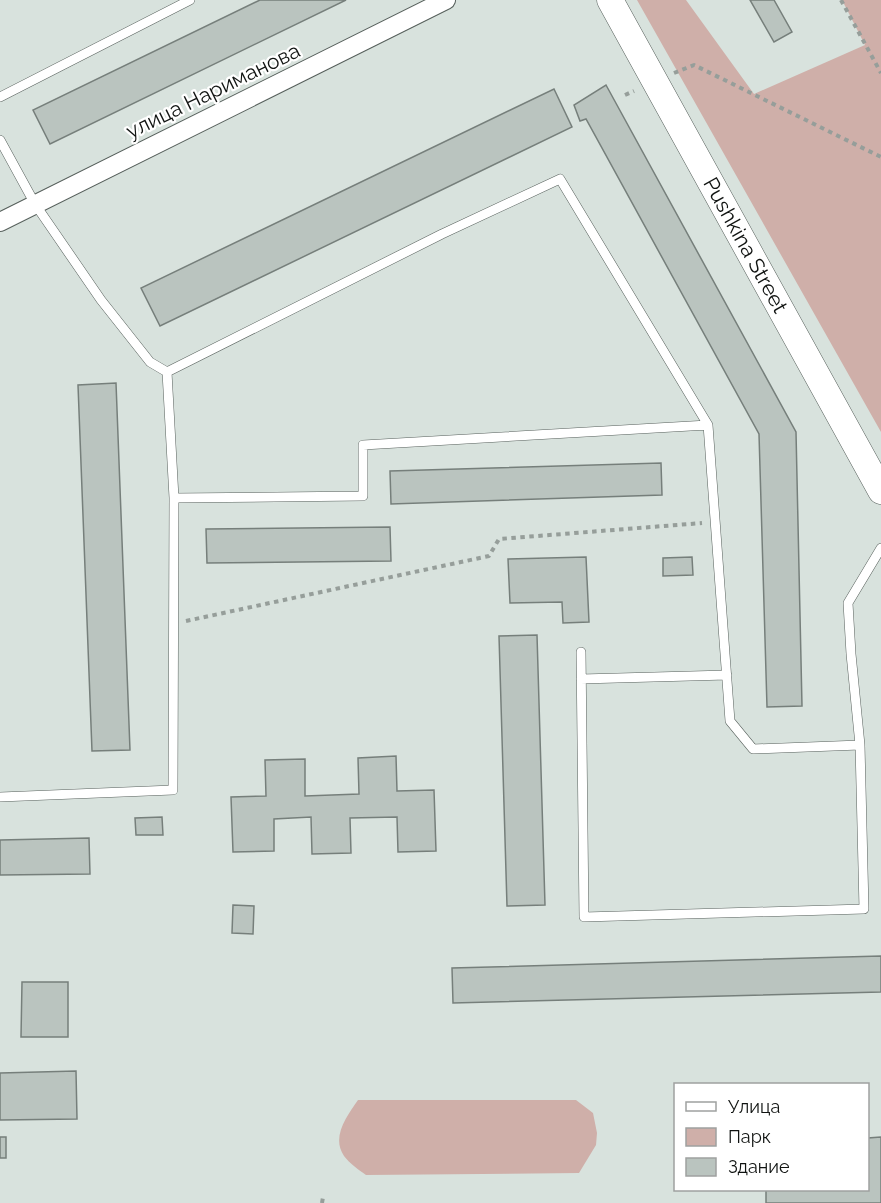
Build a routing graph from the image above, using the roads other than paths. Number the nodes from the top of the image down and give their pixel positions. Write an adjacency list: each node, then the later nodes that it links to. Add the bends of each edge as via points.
1 (190, 0): 4 (lane)
2 (446, 0): 6 (street, улица Нариманова)
3 (610, 0): 10 (street, Pushkina Street)
4 (0, 97)
5 (0, 140): 6 (lane)
6 (35, 204): 7 (street, улица Нариманова); 8 (lane, via 108,309 150,362)
7 (0, 222)
8 (168, 372): 9 (lane, via 560,179); 11 (lane)
9 (708, 425): 11 (lane, via 363,445 363,496); 14 (lane)
10 (881, 491)
11 (174, 498): 17 (lane, via 173,790)
12 (881, 548): 16 (lane, via 848,603)
13 (581, 652): 15 (lane)
14 (727, 675): 15 (lane); 16 (lane, via 730,721 753,749)
15 (581, 679): 16 (lane, via 584,917 864,909)
16 (860, 745)
17 (0, 797)

